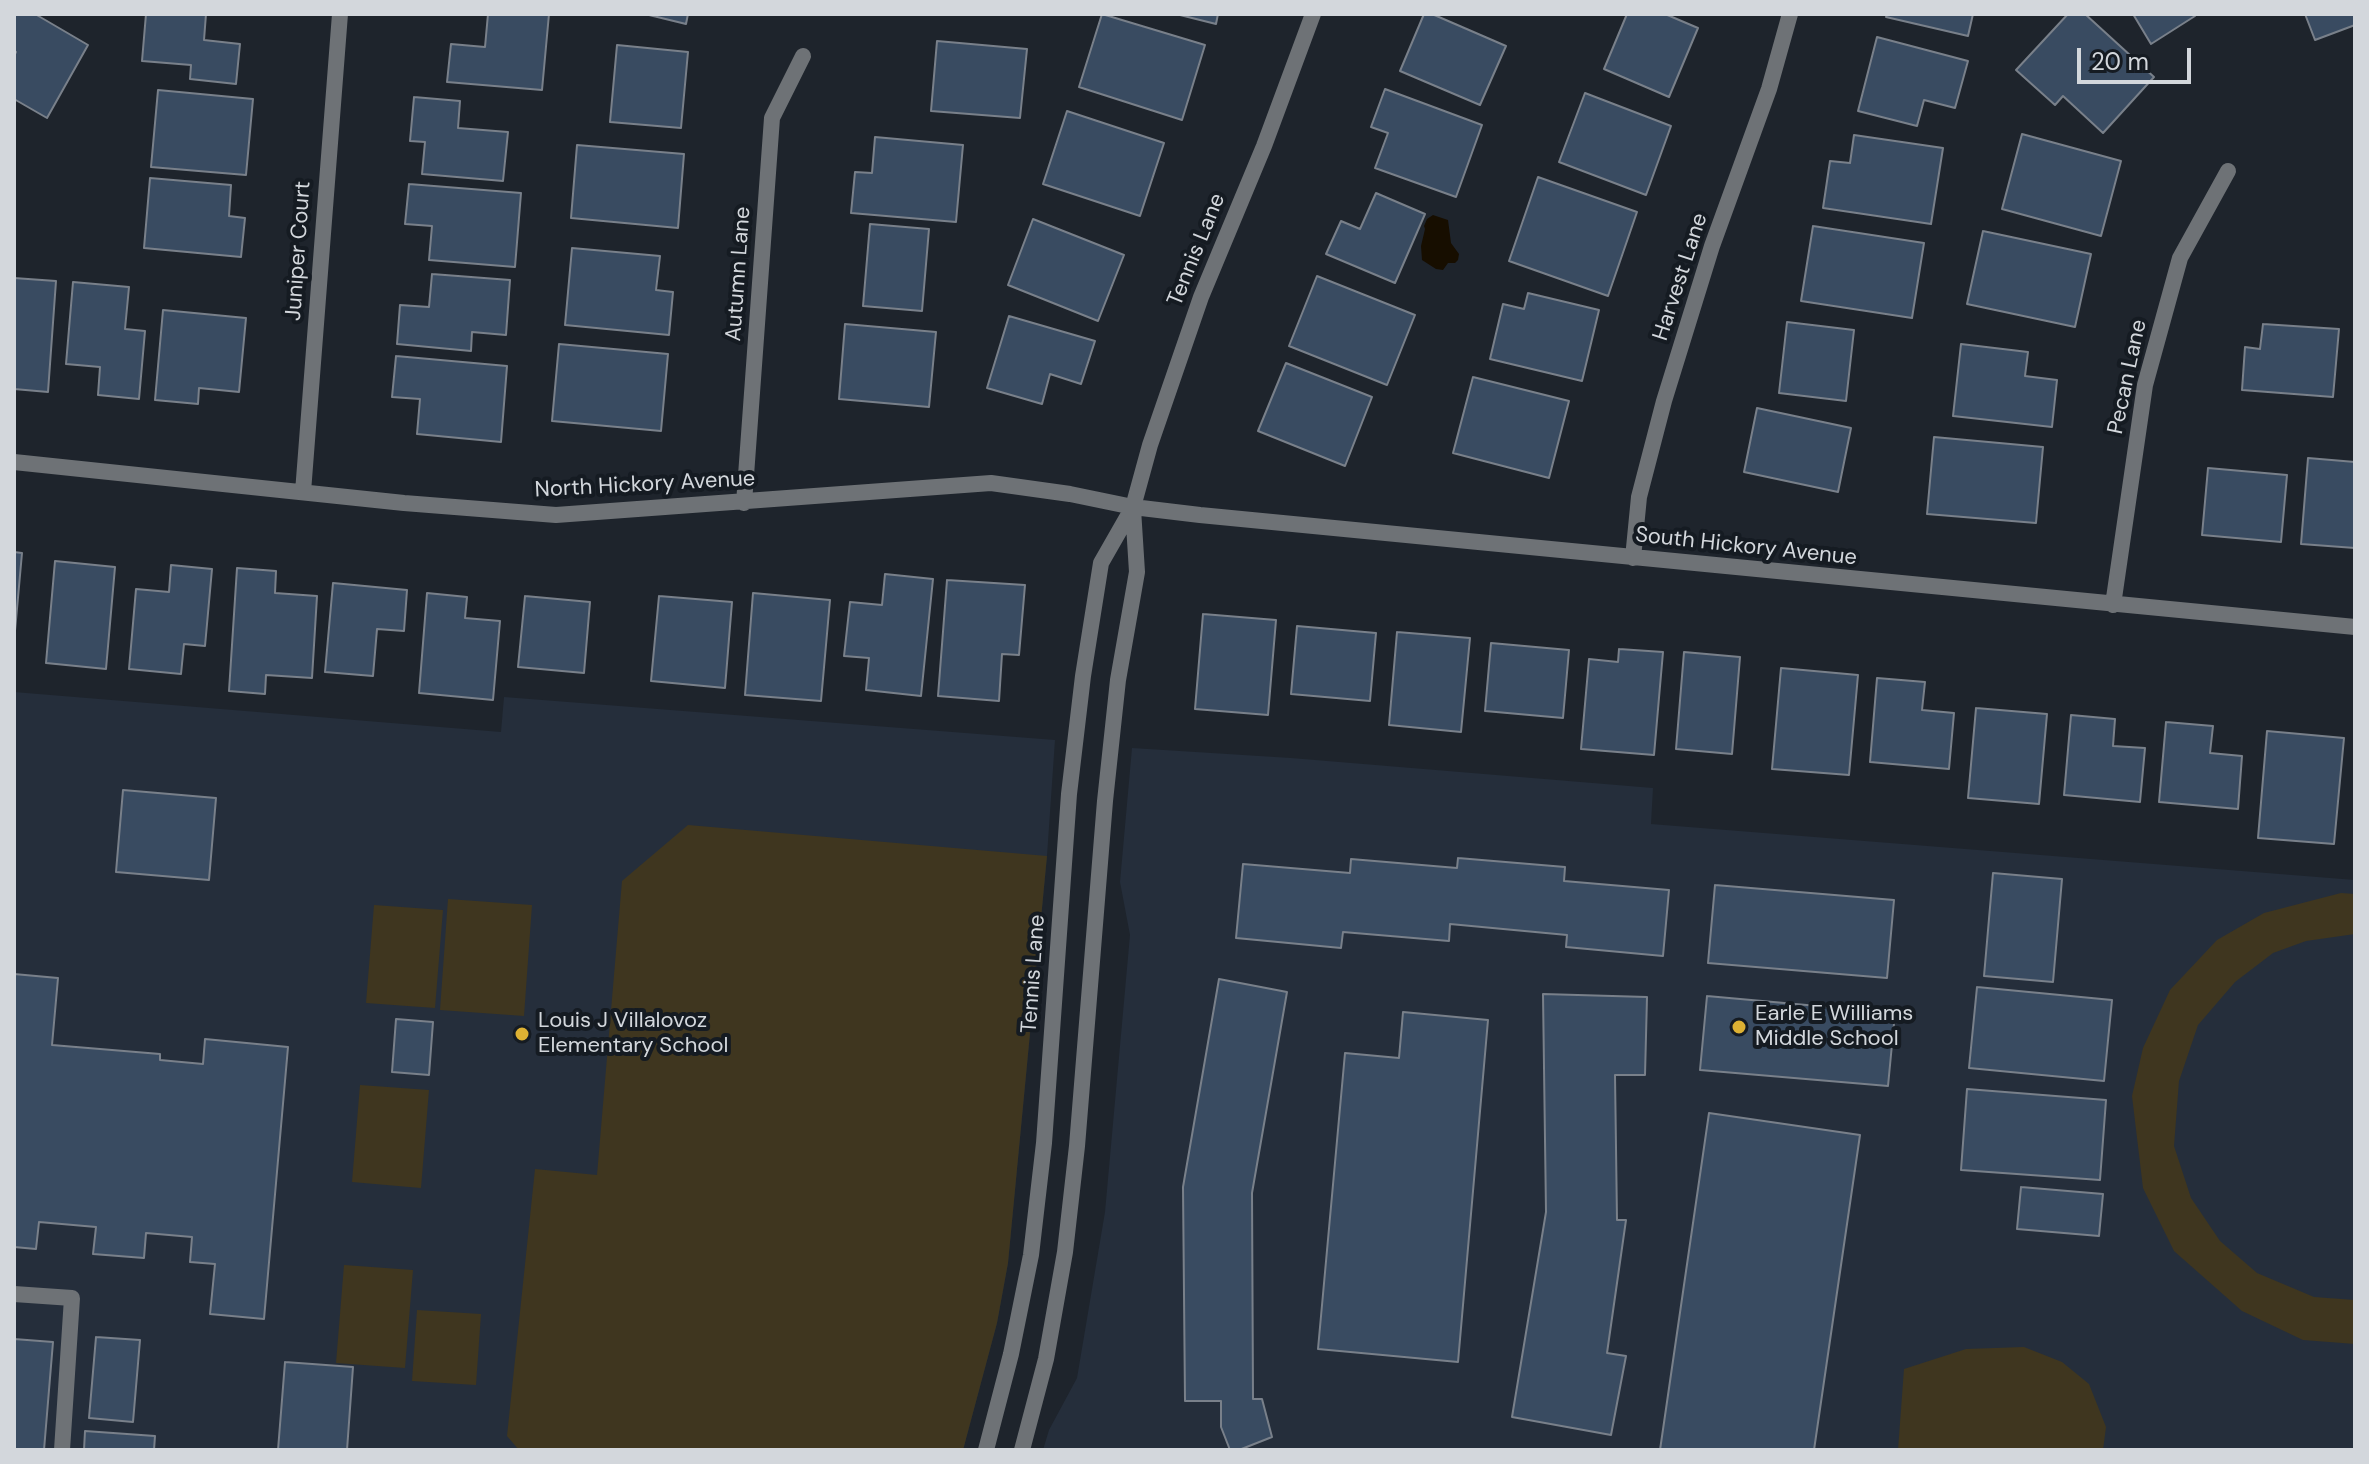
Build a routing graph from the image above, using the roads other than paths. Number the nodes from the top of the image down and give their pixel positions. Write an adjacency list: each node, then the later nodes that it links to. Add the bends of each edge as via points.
1 (340, 14): 7 (street, Juniper Court)
2 (1313, 14): 9 (street, Tennis Lane, via 1201,297)
3 (1790, 14): 10 (street, Harvest Lane, via 1664,401 1639,497)
4 (803, 56): 8 (street, Autumn Lane, via 772,118)
5 (2228, 171): 11 (street, Pecan Lane, via 2180,258 2145,385)
6 (14, 462): 7 (street, North Hickory Avenue)
7 (303, 492): 8 (street, North Hickory Avenue, via 556,515)
8 (744, 503): 9 (street, North Hickory Avenue, via 991,483)
9 (1133, 507): 10 (street, South Hickory Avenue); 15 (street, Tennis Lane, via 1101,563 1085,661 1031,1255); 16 (street, Tennis Lane, via 1137,572 1105,801 1065,1252 1046,1359)
10 (1633, 558): 11 (street, South Hickory Avenue)
11 (2113, 605): 12 (street, South Hickory Avenue)
12 (2355, 627)
13 (14, 1294): 14 (street, via 72,1298)
14 (62, 1450)
15 (986, 1450)
16 (1022, 1450)

